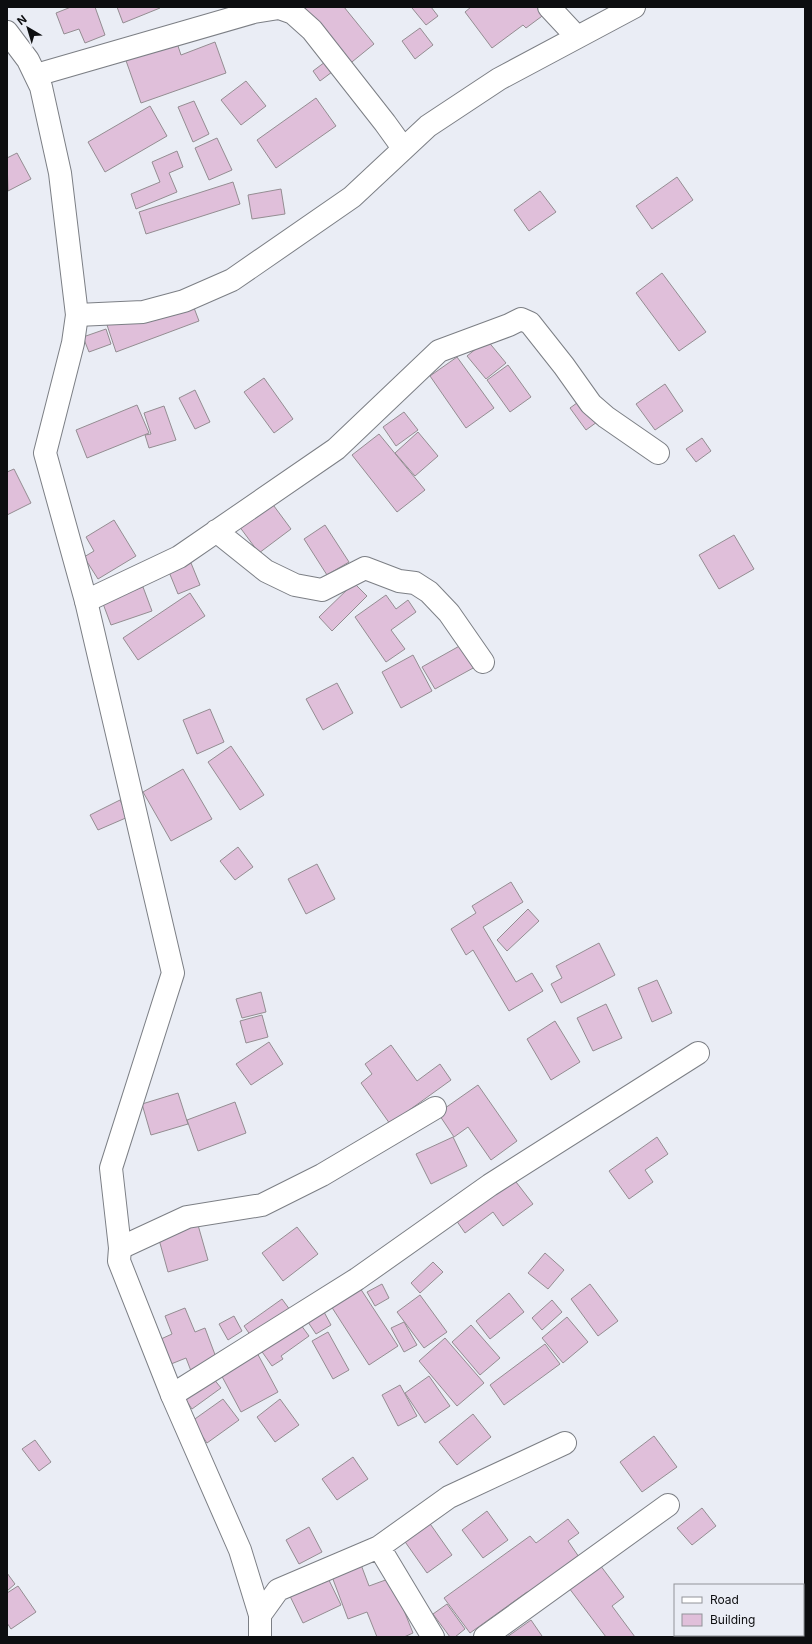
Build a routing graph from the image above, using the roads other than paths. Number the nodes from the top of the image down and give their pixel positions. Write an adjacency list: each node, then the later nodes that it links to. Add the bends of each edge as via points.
1 (549, 7): 4 (street)
2 (634, 7): 4 (street)
3 (7, 32): 5 (street)
4 (577, 37): 6 (street, via 500,79 428,126)
5 (36, 75): 6 (street, via 254,12 279,8 293,13 312,30); 7 (street, via 41,87 60,173)
6 (403, 148): 7 (street, via 352,197 232,280 184,301 142,312)
7 (76, 315): 10 (street, via 73,343 45,453)
8 (658, 453): 9 (street, via 606,418 591,404 530,323 521,319 439,351 336,449)
9 (216, 531): 10 (street, via 179,557); 11 (street, via 266,571 295,585 322,590 365,568 398,581 415,583 449,613)
10 (86, 602): 14 (street, via 174,973 111,1168)
11 (483, 662)
12 (698, 1053): 15 (street, via 490,1184 357,1279)
13 (435, 1108): 14 (street, via 322,1175 262,1205 187,1217)
14 (120, 1248): 15 (street, via 119,1261)
15 (172, 1395): 19 (street, via 240,1550)
16 (565, 1443): 18 (street, via 449,1497)
17 (668, 1505): 22 (street)
18 (379, 1547): 19 (street, via 278,1590); 21 (street)
19 (260, 1615): 20 (street)
20 (260, 1637)
21 (433, 1637)
22 (485, 1637)

